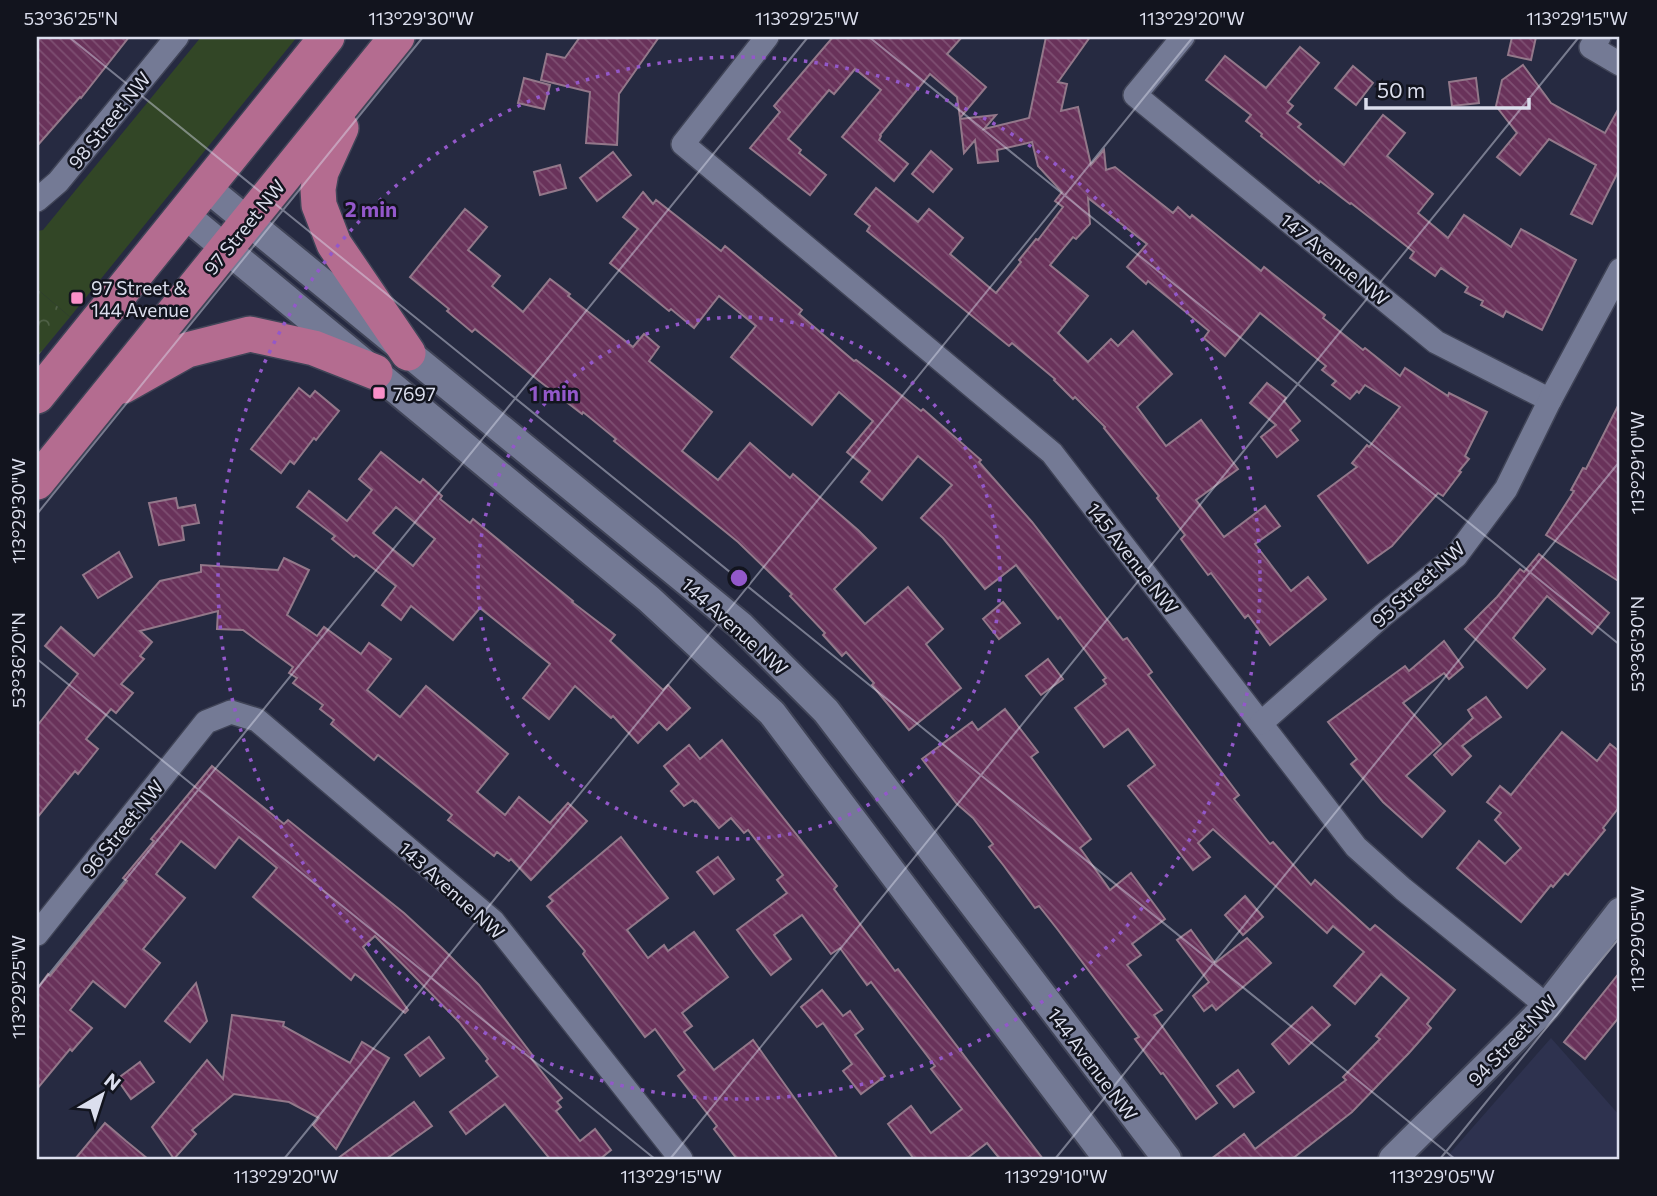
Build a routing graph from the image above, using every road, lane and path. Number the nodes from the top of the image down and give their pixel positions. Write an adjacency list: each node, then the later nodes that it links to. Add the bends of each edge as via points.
1 (177, 37): 10 (street, 98 Street NW, via 58,182)
2 (327, 37): 9 (main road)
3 (397, 37): 8 (main road, 97 Street NW)
4 (767, 37): 21 (street, 145 Avenue NW, via 683,144 1052,453)
5 (1183, 37): 18 (street, 147 Avenue NW, via 1135,95 1436,342)
6 (1599, 37): 7 (street, via 1591,47)
7 (1620, 64)
8 (364, 77): 12 (main road, 97 Street NW); 14 (main road, via 321,172 319,205 334,244)
9 (206, 187): 11 (main road); 12 (street, 144 Avenue NW)
10 (37, 200)
11 (184, 214): 12 (street, 144 Avenue NW); 17 (main road)
12 (238, 235): 14 (street, 144 Avenue NW); 15 (street, 144 Avenue NW); 16 (main road, 97 Street NW)
13 (1620, 270): 18 (street, 95 Street NW)
14 (408, 353): 27 (street, 144 Avenue NW, via 740,625 826,711)
15 (375, 372): 16 (main road, via 314,348 250,334 187,350); 26 (street, 144 Avenue NW, via 649,599 772,713)
16 (108, 395): 19 (main road, 97 Street NW)
17 (37, 396)
18 (1550, 400): 21 (street, 95 Street NW, via 1506,489 1456,556)
19 (37, 482)
20 (206, 722): 23 (street, 96 Street NW); 25 (street, 143 Avenue NW, via 231,712 257,720 493,921)
21 (1261, 723): 24 (street, 145 Avenue NW, via 1356,847)
22 (1620, 912): 24 (street, 94 Street NW)
23 (37, 934)
24 (1547, 1006): 28 (street, 94 Street NW)
25 (681, 1159)
26 (1108, 1159)
27 (1167, 1159)
28 (1393, 1159)

